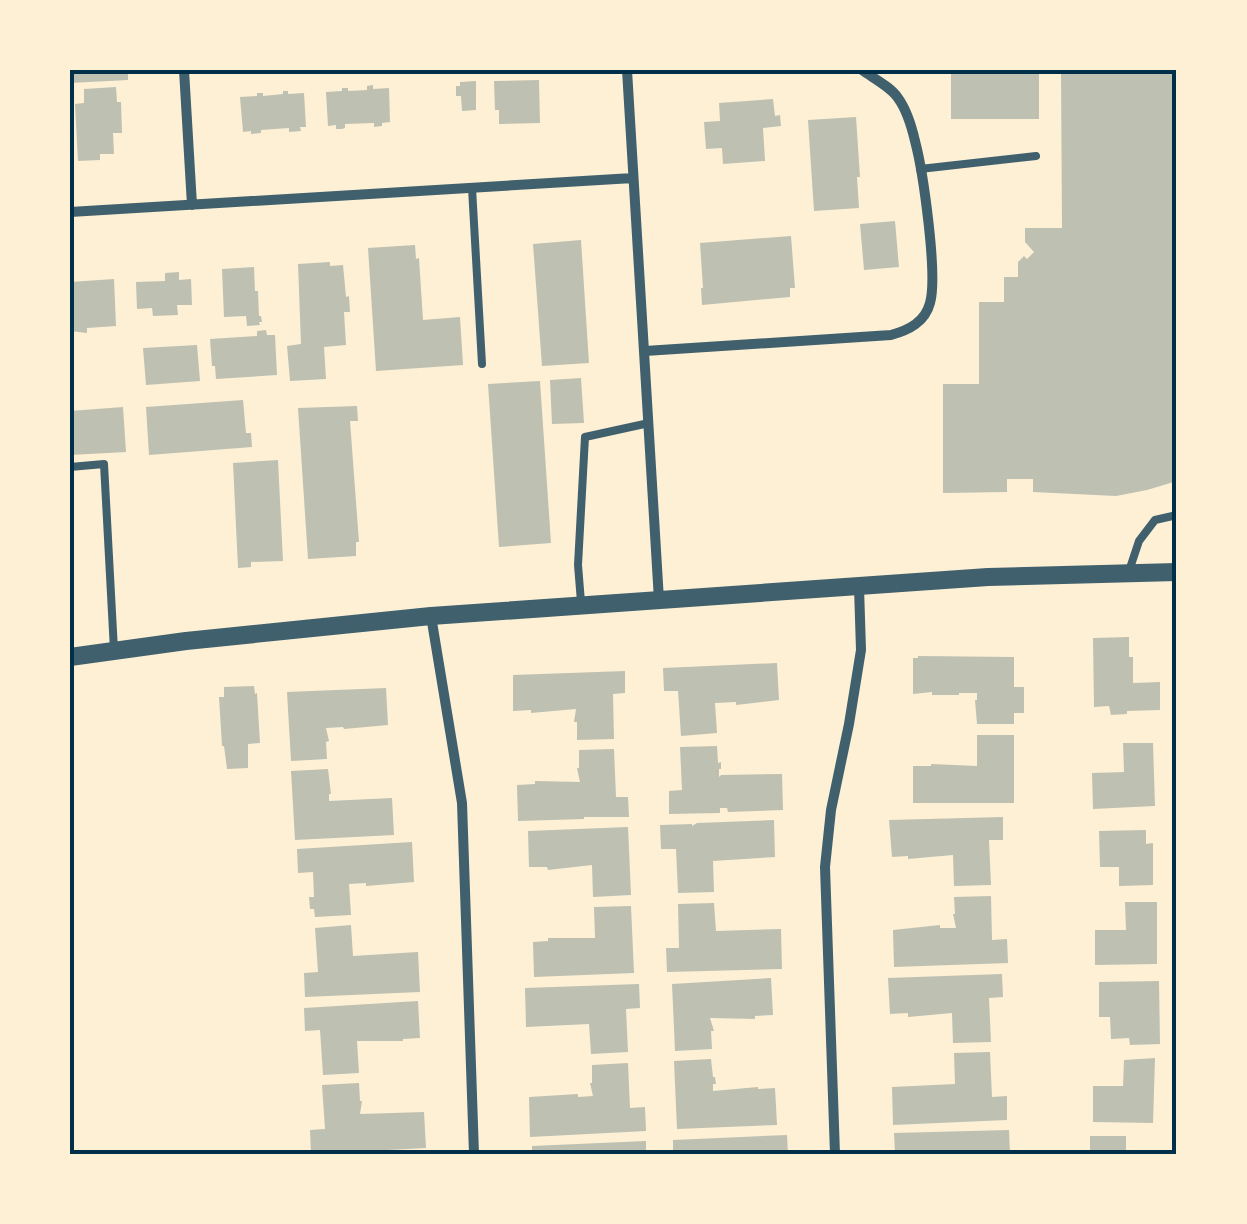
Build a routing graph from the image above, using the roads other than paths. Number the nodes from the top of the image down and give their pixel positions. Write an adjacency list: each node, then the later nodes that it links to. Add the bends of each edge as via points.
1 (184, 70): 8 (street)
2 (627, 70): 6 (street)
3 (862, 70): 5 (street, via 898,96)
4 (1036, 156): 5 (lane)
5 (920, 169): 10 (street, via 932,282 930,303 909,330)
6 (634, 178): 7 (street); 10 (street)
7 (472, 188): 8 (street); 11 (lane)
8 (192, 205): 9 (street)
9 (70, 212)
10 (644, 351): 12 (street)
11 (482, 364)
12 (649, 424): 18 (street); 19 (lane, via 586,437)
13 (70, 467): 21 (lane, via 104,464)
14 (1177, 515): 16 (lane, via 1154,520)
15 (1177, 572): 16 (street)
16 (1129, 573): 17 (street)
17 (859, 587): 18 (street); 24 (street, via 860,650 826,867)
18 (658, 600): 19 (street)
19 (581, 606): 20 (street)
20 (431, 616): 21 (street); 23 (street, via 462,803)
21 (114, 650): 22 (street)
22 (70, 657)
23 (474, 1154)
24 (835, 1154)

